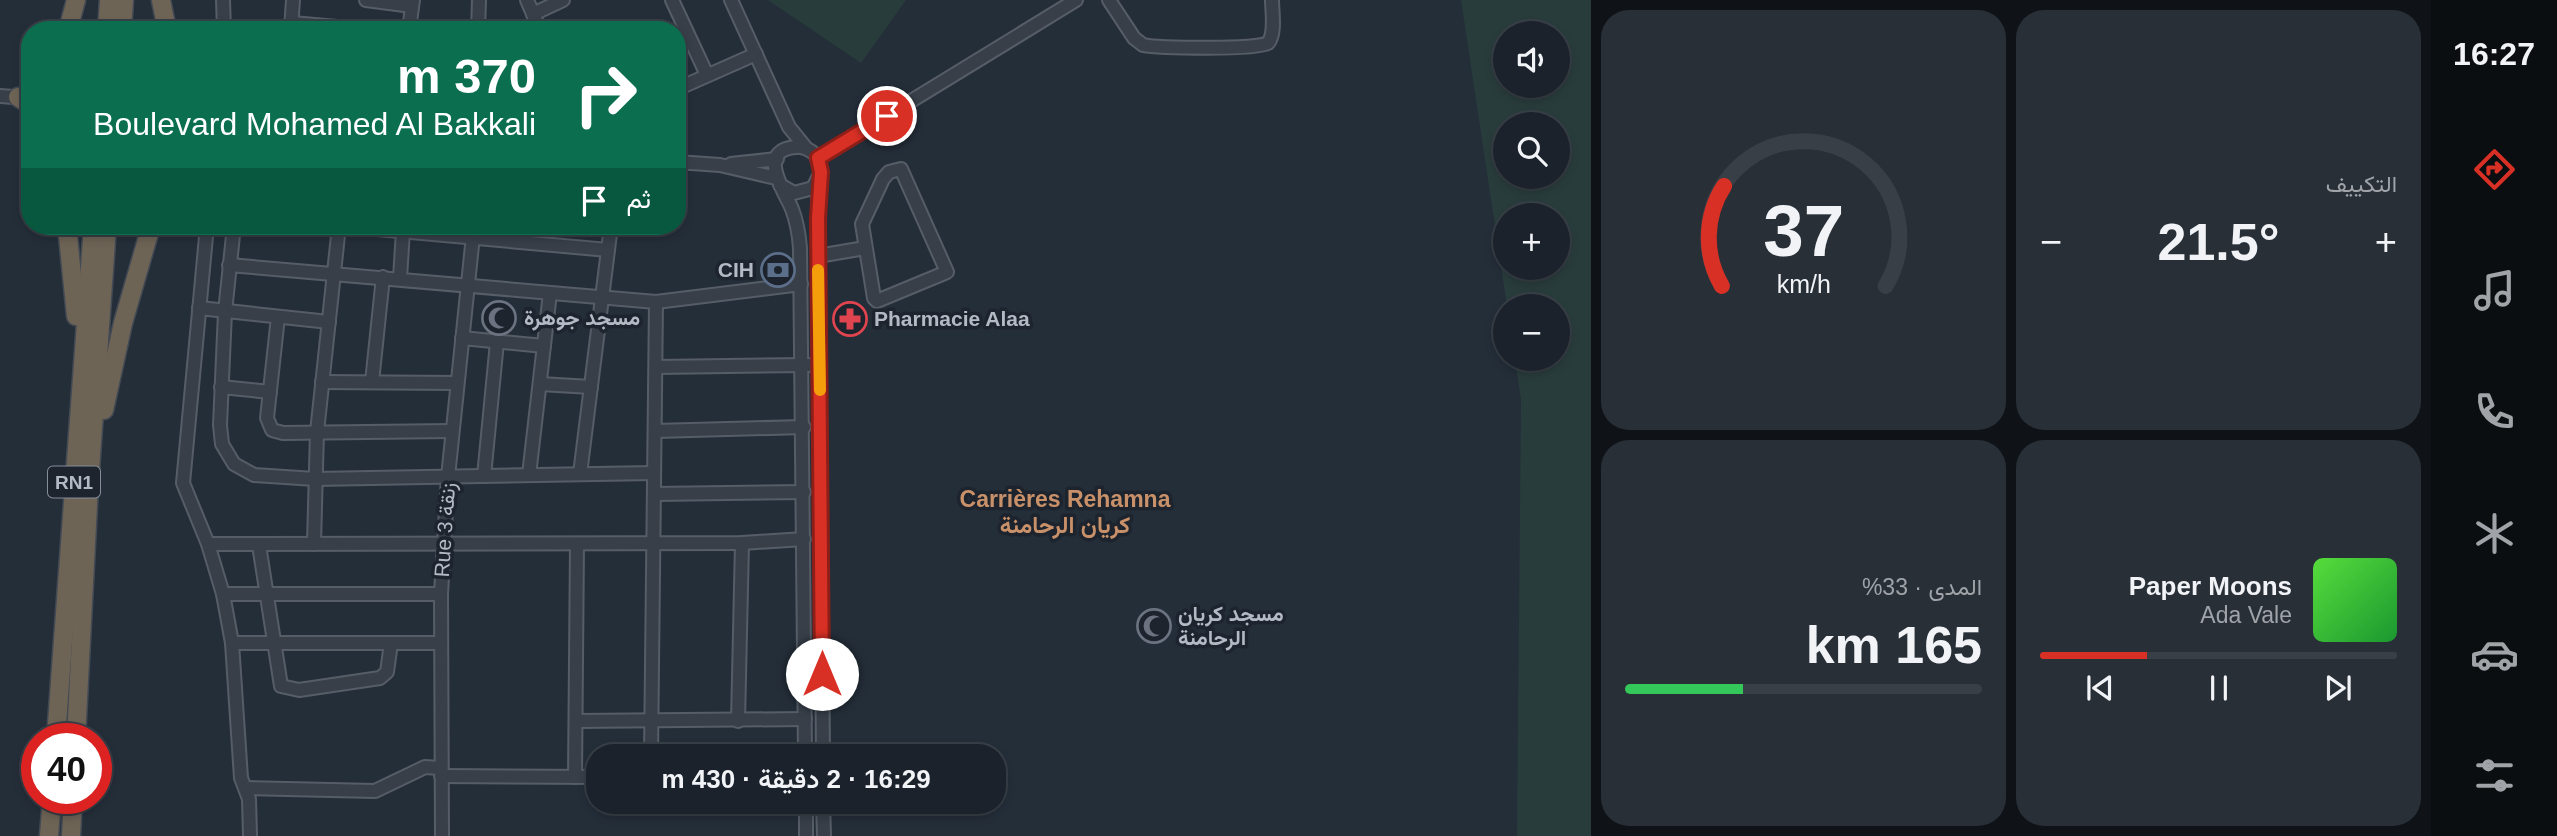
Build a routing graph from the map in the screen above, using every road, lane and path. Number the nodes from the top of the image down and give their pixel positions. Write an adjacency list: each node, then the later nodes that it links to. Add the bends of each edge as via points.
1 (76, 0): 18 (highway)
2 (109, 0): 19 (highway)
3 (124, 0): 20 (highway)
4 (161, 0): 21 (highway)
5 (223, 0): 22 (street)
6 (293, 0): 23 (street)
7 (366, 0): 16 (street)
8 (479, 0): 25 (street)
9 (527, 0): 17 (street)
10 (563, 0): 17 (street)
11 (672, 0): 27 (street)
12 (731, 0): 29 (street)
13 (1076, 0): 35 (street)
14 (1109, 0): 15 (street, via 1143,45 1238,47 1268,43)
15 (1272, 0)
16 (412, 3): 24 (street)
17 (533, 14): 26 (street)
18 (70, 21)
19 (108, 21)
20 (123, 21)
21 (165, 21)
22 (224, 21)
23 (291, 21)
24 (410, 21)
25 (478, 21)
26 (536, 21)
27 (677, 21)
28 (686, 39): 30 (street)
29 (756, 54): 30 (street); 32 (street)
30 (707, 75): 31 (street)
31 (686, 85)
32 (789, 127): 33 (street); 34 (street)
33 (806, 148): 34 (street, via 795,147); 35 (street)
34 (781, 155): 37 (street); 38 (street)
35 (818, 158): 39 (street)
36 (686, 163): 37 (street)
37 (720, 165): 38 (street)
38 (778, 181): 39 (street, via 790,192 802,193); 58 (street, via 798,230)
39 (818, 181): 53 (street)
40 (68, 235): 90 (highway, via 78,340)
41 (93, 235): 90 (highway, RN1)
42 (106, 235): 90 (highway, RN1)
43 (148, 235): 90 (highway)
44 (206, 235): 63 (street)
45 (233, 235): 54 (street)
46 (340, 235): 55 (street)
47 (403, 235): 57 (street)
48 (473, 235): 59 (street, Rue 3 زنقة)
49 (496, 235): 52 (street)
50 (610, 235): 52 (street)
51 (865, 248): 51 (street, via 877,301 947,272 901,169 883,178 864,219); 53 (street)
52 (608, 250): 61 (street)
53 (818, 256): 71 (street)
54 (229, 265): 55 (street); 64 (street)
55 (335, 273): 56 (street); 66 (street)
56 (383, 277): 57 (street); 74 (street)
57 (400, 278): 59 (street)
58 (801, 284): 62 (street); 70 (street)
59 (467, 285): 60 (street); 67 (street, Rue 3 زنقة)
60 (550, 293): 61 (street); 69 (street)
61 (602, 299): 62 (street); 78 (street)
62 (656, 303): 72 (street)
63 (199, 308): 64 (street); 96 (street, via 183,468 186,491)
64 (225, 312): 65 (street); 77 (street)
65 (278, 317): 66 (street); 79 (street)
66 (329, 322): 73 (street)
67 (462, 338): 68 (street); 75 (street, Rue 3 زنقة)
68 (496, 342): 69 (street); 88 (street)
69 (544, 346): 76 (street)
70 (803, 365): 71 (street); 72 (street); 80 (street)
71 (820, 365): 116 (street)
72 (656, 367): 82 (street)
73 (322, 382): 74 (street); 83 (street)
74 (372, 382): 75 (street)
75 (457, 383): 81 (street, Rue 3 زنقة)
76 (540, 384): 78 (street); 86 (street)
77 (221, 387): 79 (street); 89 (street, via 222,444 234,464 262,477)
78 (591, 387): 85 (street)
79 (270, 392): 83 (street, via 267,422 272,430)
80 (804, 427): 82 (street); 91 (street)
81 (452, 431): 83 (street); 87 (street, Rue 3 زنقة)
82 (655, 431): 84 (street)
83 (317, 432): 89 (street)
84 (654, 473): 85 (street); 92 (street)
85 (580, 474): 86 (street)
86 (529, 475): 88 (street)
87 (448, 477): 88 (street); 89 (street); 98 (street, Rue 3 زنقة)
88 (484, 477)
89 (315, 479): 97 (street)
90 (82, 483): 112 (highway, RN1); 113 (highway, RN1)
91 (804, 492): 92 (street); 93 (street)
92 (654, 494): 94 (street)
93 (804, 539): 95 (street); 108 (street)
94 (654, 543): 95 (street); 99 (street); 110 (street)
95 (741, 543): 111 (street)
96 (208, 544): 100 (street); 101 (street)
97 (314, 544): 98 (street); 100 (street)
98 (444, 544): 99 (street); 103 (street, Rue 3 زنقة)
99 (578, 544): 109 (street)
100 (259, 545): 102 (street)
101 (223, 594): 102 (street); 104 (street)
102 (269, 594): 103 (street); 107 (street)
103 (441, 594): 106 (street, Rue 3 زنقة)
104 (232, 643): 107 (street); 120 (street, via 241,778)
105 (391, 643): 106 (street); 107 (street); 107 (street, via 384,676 291,690 278,681)
106 (441, 643): 117 (street, Rue 3 زنقة)
107 (273, 644)
108 (805, 719): 111 (street); 115 (street)
109 (576, 721): 110 (street); 118 (street)
110 (652, 721): 111 (street); 114 (street)
111 (738, 721)
112 (58, 723)
113 (76, 723)
114 (651, 744)
115 (806, 744)
116 (823, 744)
117 (440, 772): 118 (street); 120 (street, via 425,767 375,791); 128 (street, Rue 3 زنقة)
118 (575, 777): 119 (street)
119 (586, 777)
120 (246, 788): 127 (street)
121 (51, 814): 125 (highway)
122 (72, 814): 126 (highway)
123 (806, 814): 129 (street)
124 (824, 814): 130 (street)
125 (49, 836)
126 (71, 836)
127 (250, 836)
128 (442, 836)
129 (806, 836)
130 (824, 836)

